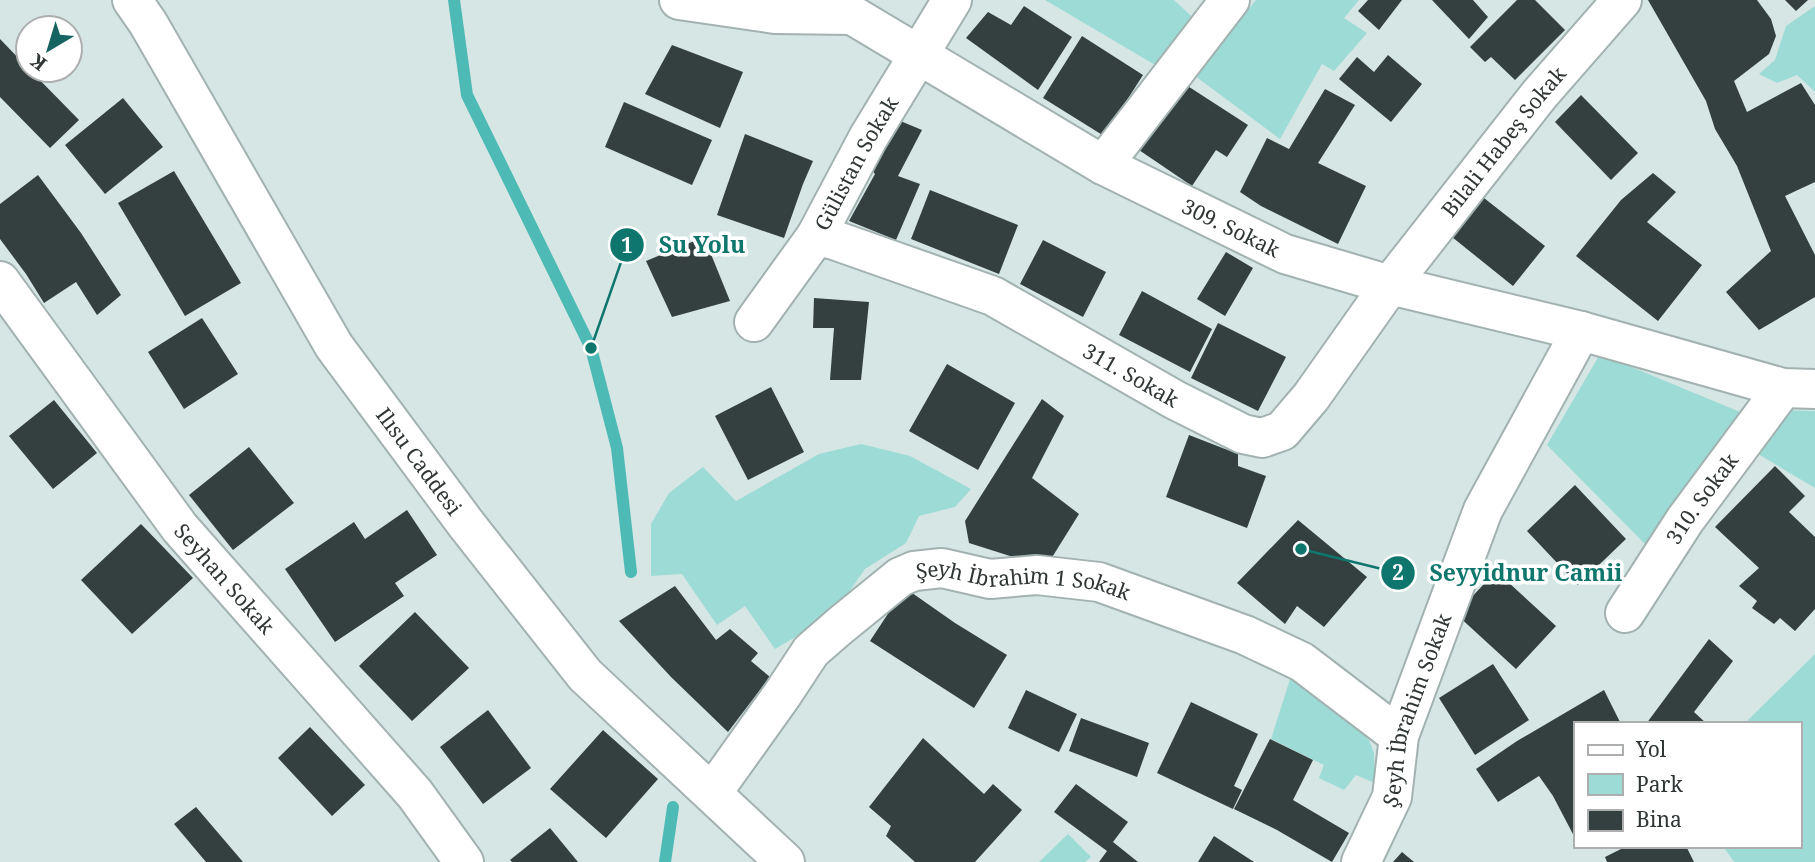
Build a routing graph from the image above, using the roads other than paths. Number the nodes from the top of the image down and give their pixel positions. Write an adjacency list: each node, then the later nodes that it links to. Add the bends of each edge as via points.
1 (132, 0): 16 (street, Ilısu Caddesi, via 334,346 585,675)
2 (679, 0): 6 (street, 309. Sokak, via 775,14 852,15)
3 (952, 0): 6 (street, Gülistan Sokak)
4 (1230, 0): 7 (street)
5 (1622, 0): 10 (street, Bilali Habeş Sokak, via 1539,95)
6 (917, 54): 7 (street, 309. Sokak); 8 (street, Gülistan Sokak)
7 (1103, 164): 10 (street, 309. Sokak, via 1285,254)
8 (816, 236): 10 (street, 311. Sokak, via 993,296 1175,400 1243,434 1262,438 1282,431 1311,397); 11 (street, Gülistan Sokak)
9 (0, 281): 17 (street, Seyhan Sokak, via 180,528 415,794)
10 (1390, 285): 12 (street, 309. Sokak)
11 (754, 322)
12 (1581, 331): 13 (street, 309. Sokak); 15 (street, Şeyh İbrahim Sokak, via 1483,510)
13 (1799, 388): 14 (street, 310. Sokak, via 1685,520)
14 (1625, 613)
15 (1399, 736): 16 (street, Şeyh İbrahim 1 Sokak, via 1301,662 1245,635 1099,582 1037,575 990,579 942,568 900,577 811,651); 19 (street, Şeyh İbrahim Sokak, via 1392,797)
16 (712, 793): 18 (street, Ilısu Caddesi)
17 (464, 862)
18 (785, 862)
19 (1361, 862)

